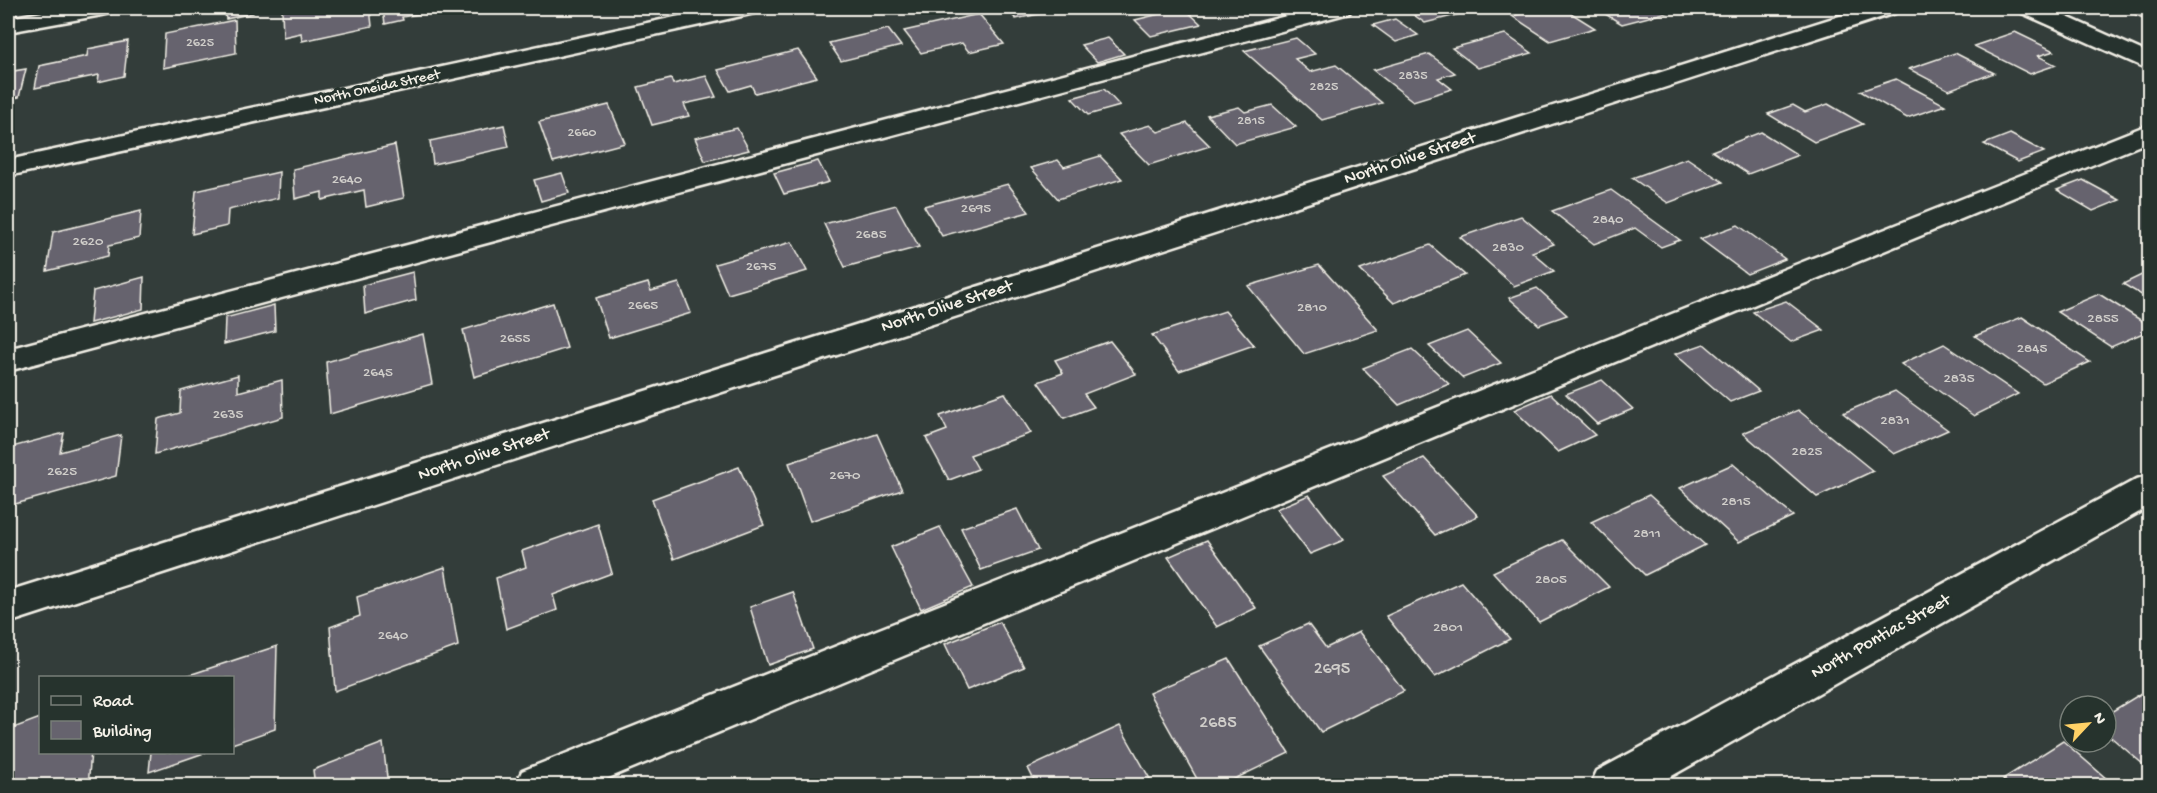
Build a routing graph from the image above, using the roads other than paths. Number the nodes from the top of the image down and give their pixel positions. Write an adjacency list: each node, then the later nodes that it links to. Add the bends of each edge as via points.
1 (102, 8): 6 (street)
2 (746, 8): 9 (street, North Oneida Street)
3 (1341, 8): 10 (street)
4 (1887, 8): 12 (street, North Olive Street)
5 (2030, 8): 7 (street)
6 (8, 25)
7 (2150, 63)
8 (2150, 132): 13 (street)
9 (8, 168)
10 (8, 360)
11 (2150, 489): 14 (street, North Pontiac Street)
12 (8, 607)
13 (537, 786)
14 (1612, 786)

